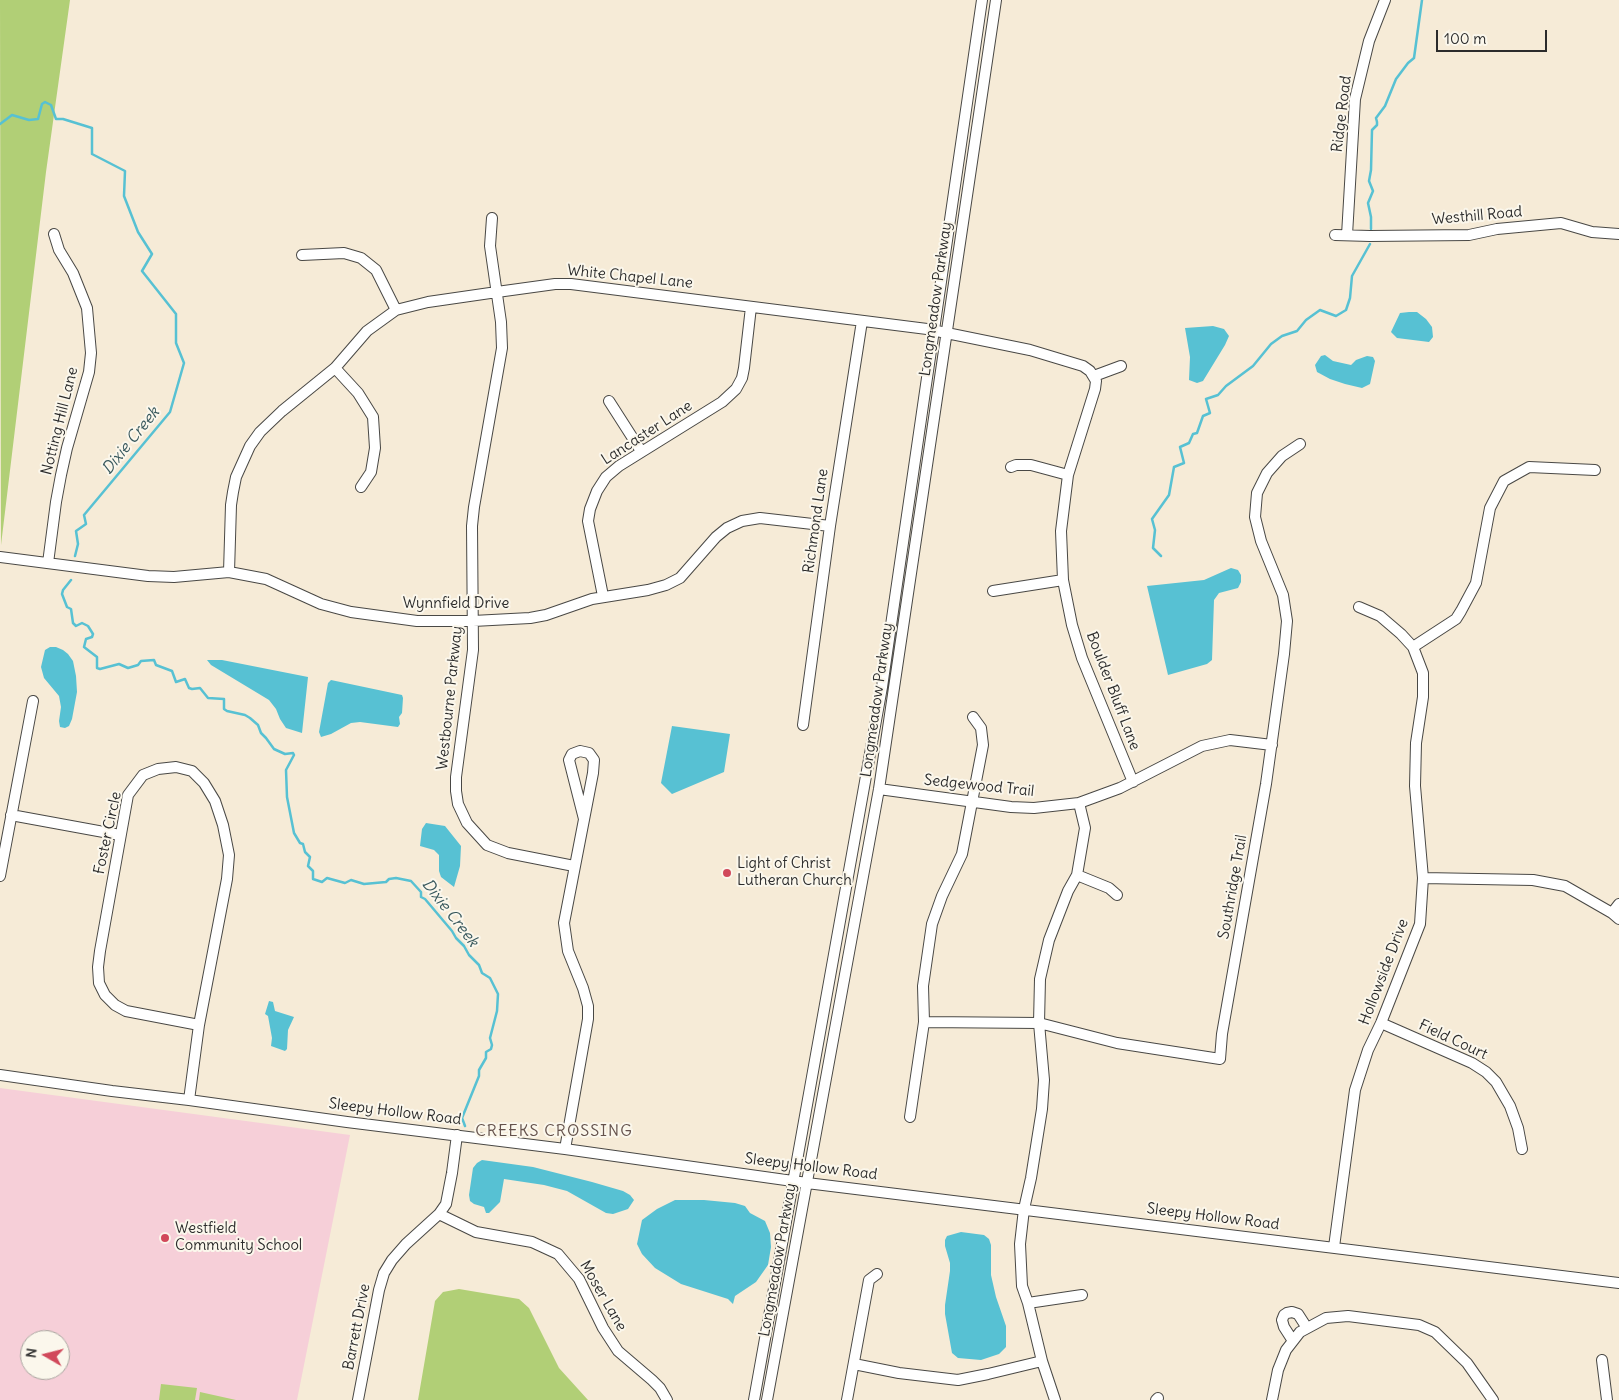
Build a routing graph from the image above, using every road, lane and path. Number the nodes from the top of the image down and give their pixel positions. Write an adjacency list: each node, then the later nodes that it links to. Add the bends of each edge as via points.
1 (982, 0): 14 (street, Longmeadow Parkway)
2 (996, 0): 15 (street, Longmeadow Parkway)
3 (1384, 0): 8 (street, Ridge Road, via 1370,40 1356,99)
4 (492, 218): 10 (street, Westbourne Parkway, via 490,246)
5 (54, 234): 28 (street, Notting Hill Lane, via 87,308 91,354 89,372 67,448)
6 (1619, 234): 8 (street, Westhill Road, via 1592,232 1561,223 1469,235)
7 (1335, 235): 8 (street, Westhill Road)
8 (1347, 235)
9 (302, 255): 12 (street, via 344,253 361,258 376,270)
10 (497, 292): 11 (street, White Chapel Lane, via 571,284); 12 (street, White Chapel Lane); 34 (street, Westbourne Parkway, via 502,348 474,507)
11 (751, 307): 13 (street, White Chapel Lane); 21 (street, Lancaster Lane, via 744,368 736,389 722,402)
12 (396, 310): 17 (street, White Chapel Lane, via 366,331)
13 (862, 321): 14 (street, White Chapel Lane); 26 (street, Richmond Lane)
14 (934, 330): 15 (street, White Chapel Lane); 64 (street, Longmeadow Parkway, via 881,696)
15 (947, 332): 18 (street, White Chapel Lane, via 1061,358 1082,366); 41 (street, Longmeadow Parkway)
16 (1121, 366): 18 (street)
17 (335, 368): 25 (street, via 358,393 373,418 375,448 371,472); 29 (street, White Chapel Lane, via 260,432 242,460 231,505)
18 (1094, 376): 24 (street, Boulder Bluff Lane, via 1095,390)
19 (609, 401): 21 (street)
20 (1300, 444): 39 (street, Southridge Trail, via 1277,461 1257,493 1255,517 1283,595 1287,621)
21 (642, 452): 32 (street, Lancaster Lane, via 606,477 590,509 590,535)
22 (1011, 467): 24 (street, via 1031,465)
23 (1595, 470): 35 (street, via 1529,468 1504,481 1490,508 1476,583 1456,619)
24 (1068, 475): 30 (street, Boulder Bluff Lane, via 1061,531)
25 (361, 487)
26 (830, 526): 32 (street, Wynnfield Drive, via 760,518 742,522 716,537 680,578 648,590); 38 (street, Richmond Lane)
27 (0, 557): 28 (street, Wynnfield Drive)
28 (48, 563): 29 (street, Wynnfield Drive, via 148,576)
29 (229, 572): 34 (street, Wynnfield Drive, via 266,579 321,604 351,612 417,621)
30 (1063, 580): 31 (street); 40 (street, Boulder Bluff Lane, via 1082,658)
31 (994, 591)
32 (603, 596): 34 (street, Wynnfield Drive, via 530,618)
33 (1359, 607): 35 (street, via 1380,616)
34 (473, 621): 47 (street, Westbourne Parkway, via 473,650 456,777 462,814 472,831 487,845 508,853)
35 (1413, 648): 50 (street, Hollowside Drive, via 1423,673 1415,786)
36 (33, 701): 44 (street)
37 (973, 718): 42 (street, via 981,728 983,746)
38 (803, 725)
39 (1272, 745): 40 (street, Sedgewood Trail, via 1217,742 1192,750); 55 (street, Southridge Trail, via 1220,1059 1118,1043)
40 (1133, 782): 43 (street, Sedgewood Trail)
41 (879, 789): 42 (street, Sedgewood Trail); 65 (street, Longmeadow Parkway)
42 (973, 802): 43 (street, Sedgewood Trail, via 1034,808); 54 (street, via 962,854 932,924 923,986)
43 (1079, 804): 48 (street, via 1085,828)
44 (11, 816): 46 (street); 49 (street)
45 (584, 819): 45 (street, via 594,760 589,752 580,751 572,754 569,760); 47 (street)
46 (120, 835): 57 (street, Foster Circle, via 99,959 99,982 105,995 126,1011); 57 (street, Foster Circle, via 128,795 142,775 158,769 176,767 192,771 215,801 229,855 217,938)
47 (574, 866): 62 (street, via 564,923 565,935 588,1006 588,1019)
48 (1077, 875): 51 (street, via 1109,888); 55 (street, via 1048,940 1040,979)
49 (0, 876)
50 (1423, 878): 53 (street, via 1533,880 1565,886); 56 (street, Hollowside Drive, via 1420,924)
51 (1116, 895)
52 (1619, 904): 53 (street)
53 (1616, 916)
54 (924, 1022): 55 (street, Southridge Trail); 60 (street)
55 (1039, 1022): 66 (street, via 1044,1080 1042,1109)
56 (1382, 1023): 63 (street, Field Court, via 1486,1072 1510,1106); 68 (street, Hollowside Drive, via 1368,1050 1355,1090)
57 (199, 1025): 59 (street, Foster Circle)
58 (0, 1075): 59 (street, Sleepy Hollow Road)
59 (189, 1100): 61 (street, Sleepy Hollow Road)
60 (910, 1117)
61 (457, 1135): 62 (street, Sleepy Hollow Road); 67 (street, Barrett Drive, via 449,1193)
62 (565, 1149): 64 (street, Sleepy Hollow Road)
63 (1522, 1149)
64 (794, 1181): 65 (street, Sleepy Hollow Road); 80 (street, Longmeadow Parkway)
65 (807, 1183): 66 (street, Sleepy Hollow Road); 81 (street, Longmeadow Parkway)
66 (1024, 1209): 68 (street, Sleepy Hollow Road); 72 (street, via 1020,1244 1022,1286)
67 (439, 1214): 78 (street, Barrett Drive, via 406,1244 384,1273); 79 (street, Moser Lane, via 476,1232 532,1242 558,1254 579,1279 618,1351 652,1380)
68 (1334, 1247): 70 (street, Sleepy Hollow Road)
69 (877, 1274): 77 (street, via 869,1280)
70 (1619, 1283)
71 (1082, 1295): 72 (street)
72 (1028, 1303): 76 (street)
73 (1307, 1328): 74 (street); 74 (street, via 1298,1314 1284,1315 1284,1327); 85 (street, via 1326,1318 1348,1316 1419,1325 1435,1332 1457,1352)
74 (1294, 1341): 84 (street, via 1286,1350 1278,1370)
75 (1602, 1360): 86 (street)
76 (1042, 1361): 77 (street, via 958,1380 898,1374); 83 (street)
77 (854, 1364): 82 (street)
78 (358, 1400)
79 (667, 1400)
80 (754, 1400)
81 (767, 1400)
82 (847, 1400)
83 (1055, 1400)
84 (1272, 1400)
85 (1493, 1400)
86 (1607, 1400)

